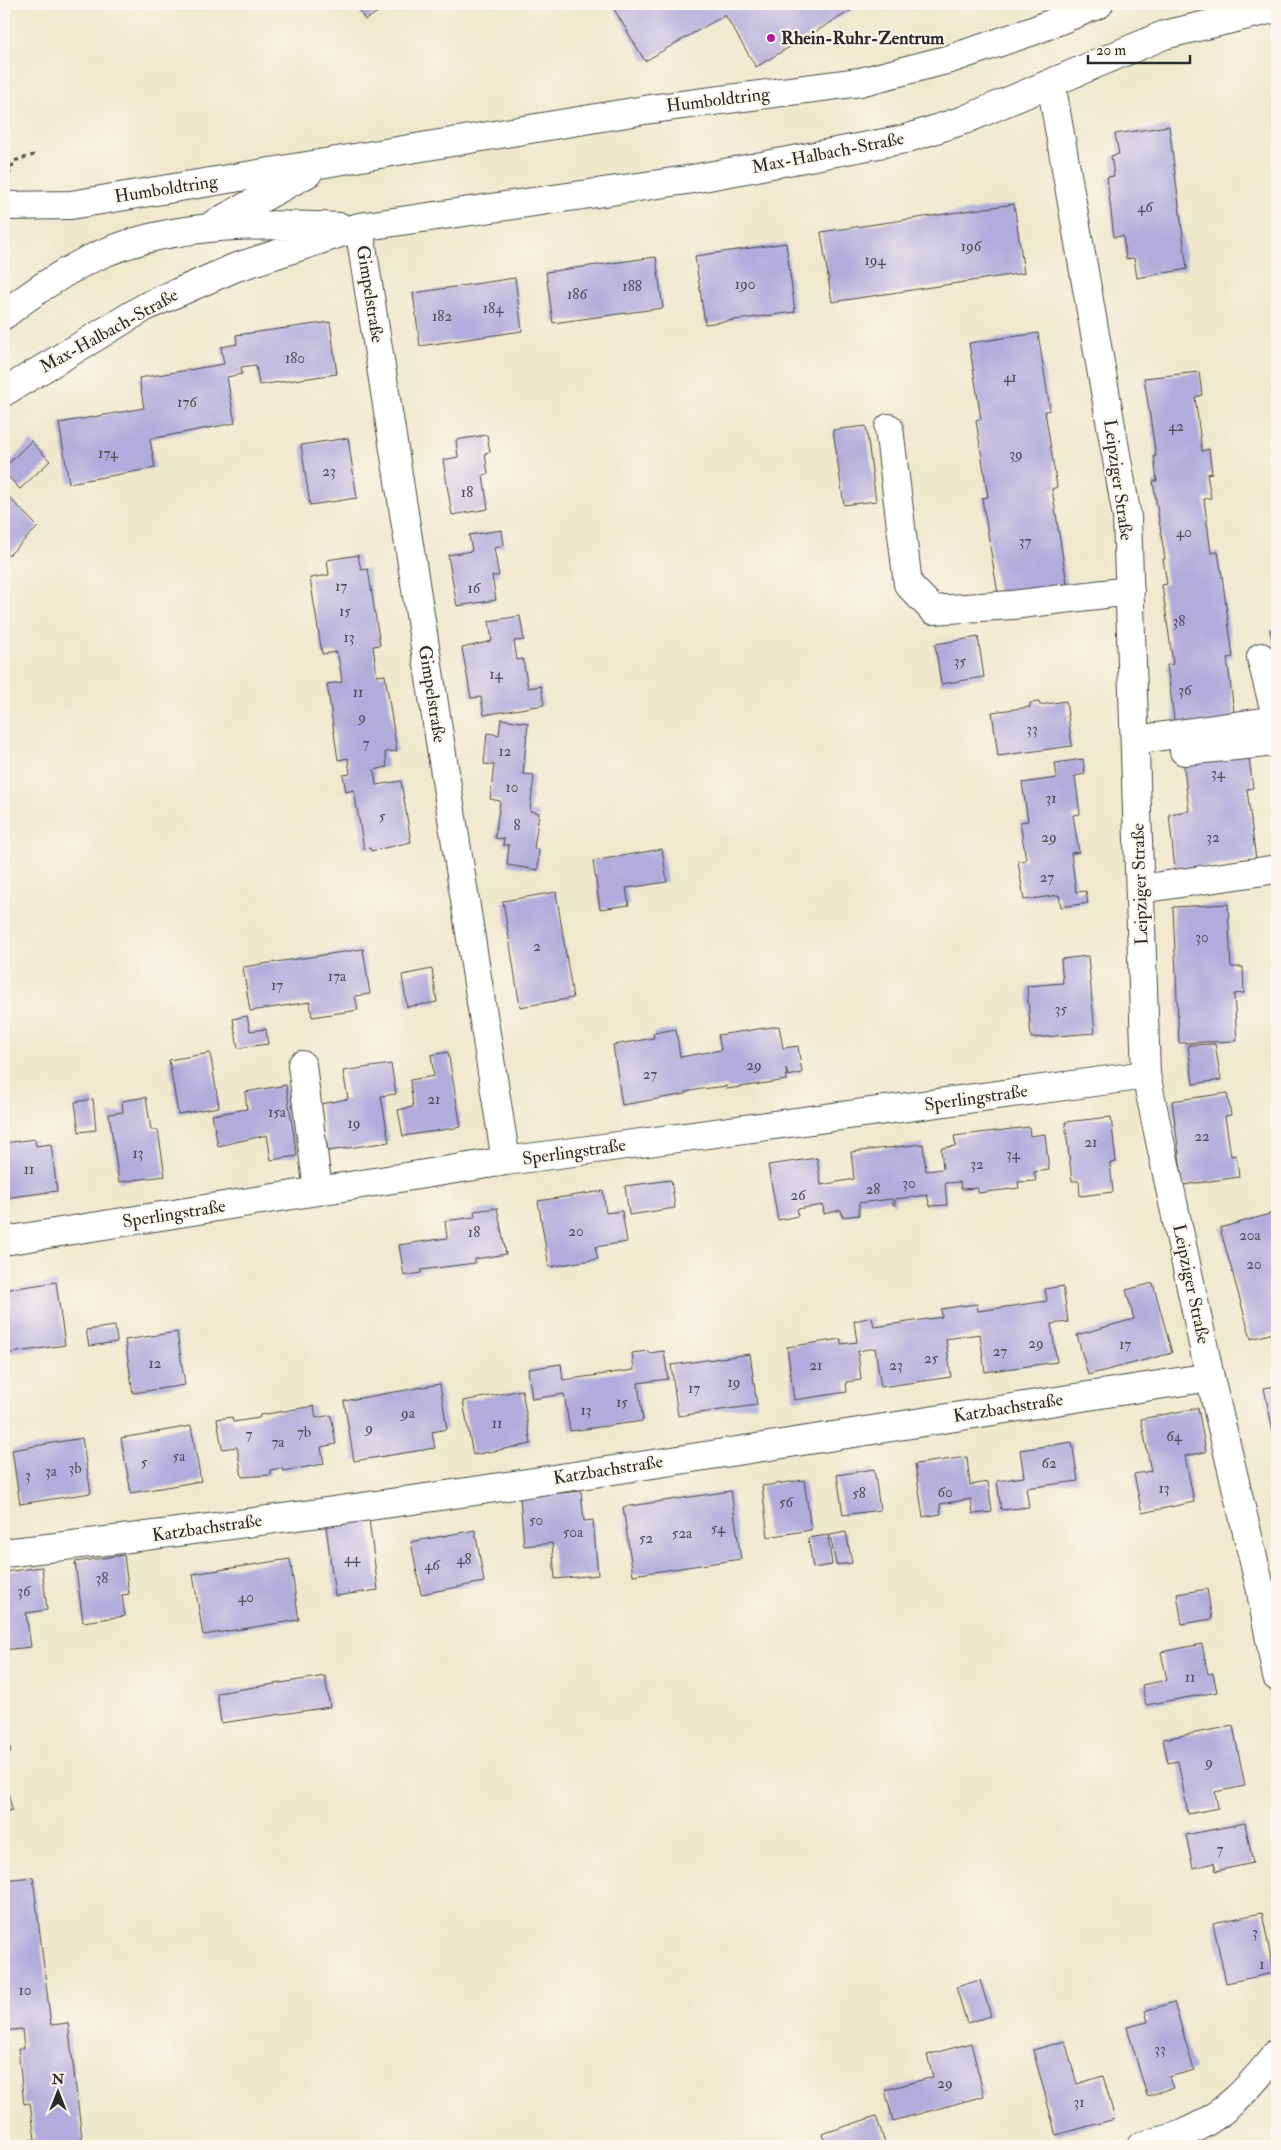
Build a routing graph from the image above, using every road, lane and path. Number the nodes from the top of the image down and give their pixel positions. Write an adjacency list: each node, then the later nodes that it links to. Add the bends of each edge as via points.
1 (1099, 4): 5 (street, Humboldtring, via 950,59 860,82 651,109)
2 (1277, 8): 3 (street, Max-Halbach-Straße, via 1164,35)
3 (1051, 84): 7 (street, Max-Halbach-Straße, via 964,120 905,139 688,180); 12 (street, Leipziger Straße, via 1127,517)
4 (37, 154): 6 (path, via 14,161)
5 (327, 163): 6 (street, Humboldtring, via 70,204); 8 (street, Humboldtring)
6 (6, 193)
7 (359, 227): 8 (street, Max-Halbach-Straße, via 285,224); 10 (street, Max-Halbach-Straße, via 234,268 147,306); 20 (street, Gimpelstraße)
8 (207, 228): 9 (street, Max-Halbach-Straße, via 149,238 87,261 28,296)
9 (4, 315)
10 (4, 392)
11 (889, 428): 12 (street, via 908,584 932,610)
12 (1130, 592): 15 (street, Leipziger Straße)
13 (1261, 657): 15 (street, via 1277,720)
14 (1277, 742): 15 (street)
15 (1135, 748): 17 (street, Leipziger Straße)
16 (1277, 869): 17 (street)
17 (1140, 889): 19 (street, Leipziger Straße)
18 (302, 1065): 21 (street)
19 (1146, 1075): 20 (street, Sperlingstraße); 23 (street, Leipziger Straße)
20 (506, 1161): 21 (street, Sperlingstraße)
21 (318, 1191): 22 (street, Sperlingstraße)
22 (4, 1241)
23 (1210, 1377): 24 (street, Katzbachstraße, via 386,1503); 25 (street, Leipziger Straße)
24 (4, 1554)
25 (1269, 1585): 26 (street, Leipziger Straße)
26 (1277, 1676)
27 (1277, 2053): 28 (street, via 1221,2113 1182,2134)
28 (1141, 2146)

